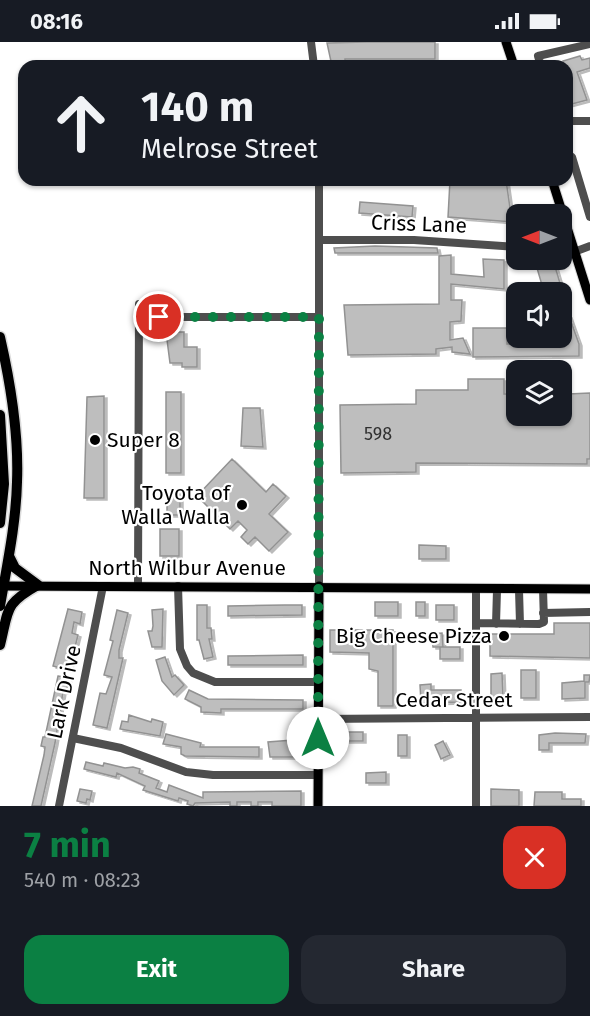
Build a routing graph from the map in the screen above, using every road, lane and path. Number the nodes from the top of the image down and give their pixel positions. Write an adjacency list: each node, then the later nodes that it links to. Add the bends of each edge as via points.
1 (311, 42): 4 (street)
2 (506, 42): 5 (main road)
3 (590, 44): 6 (street, via 538,56)
4 (313, 60)
5 (512, 60)
6 (539, 60)
7 (573, 121): 8 (street)
8 (590, 121)
9 (573, 160): 11 (street)
10 (590, 179): 11 (street)
11 (580, 182): 14 (street)
12 (319, 186): 15 (street)
13 (554, 186): 18 (main road)
14 (590, 217)
15 (320, 240): 16 (street, Criss Lane, via 414,240); 22 (street)
16 (506, 246)
17 (590, 246): 18 (street)
18 (574, 252): 19 (main road)
19 (590, 300)
20 (139, 304): 21 (street)
21 (139, 317): 22 (street); 30 (street)
22 (319, 317): 32 (street)
23 (0, 337): 26 (highway, via 17,437 17,484)
24 (0, 415): 25 (highway, via 4,484)
25 (0, 524)
26 (9, 556): 27 (highway, via 15,568); 28 (highway)
27 (38, 585): 28 (main road, North Wilbur Avenue); 29 (main road, North Wilbur Avenue); 44 (highway, via 16,598 9,608)
28 (2, 586): 38 (highway)
29 (103, 586): 30 (main road, North Wilbur Avenue); 49 (street, Lark Drive)
30 (138, 586): 31 (main road, North Wilbur Avenue)
31 (178, 586): 32 (main road, North Wilbur Avenue); 45 (street, via 180,649 193,672 215,682)
32 (318, 586): 34 (main road, North Wilbur Avenue); 45 (main road)
33 (590, 589): 37 (main road, North Wilbur Avenue)
34 (476, 590): 35 (main road, North Wilbur Avenue); 41 (street)
35 (497, 590): 36 (main road, North Wilbur Avenue); 42 (street)
36 (519, 590): 37 (main road, North Wilbur Avenue); 43 (street)
37 (543, 590): 40 (street)
38 (0, 606)
39 (590, 612): 40 (street)
40 (543, 613): 43 (street, via 544,622)
41 (476, 623): 42 (street); 47 (street)
42 (496, 624): 43 (street)
43 (520, 624)
44 (0, 645)
45 (318, 682): 48 (main road)
46 (590, 717): 47 (street, Cedar Street)
47 (476, 718): 48 (street, Cedar Street); 53 (street)
48 (318, 719): 50 (main road)
49 (73, 738): 50 (street, via 121,748 186,772); 51 (street, Lark Drive)
50 (318, 775): 52 (main road)
51 (59, 806)
52 (318, 806)
53 (476, 806)

